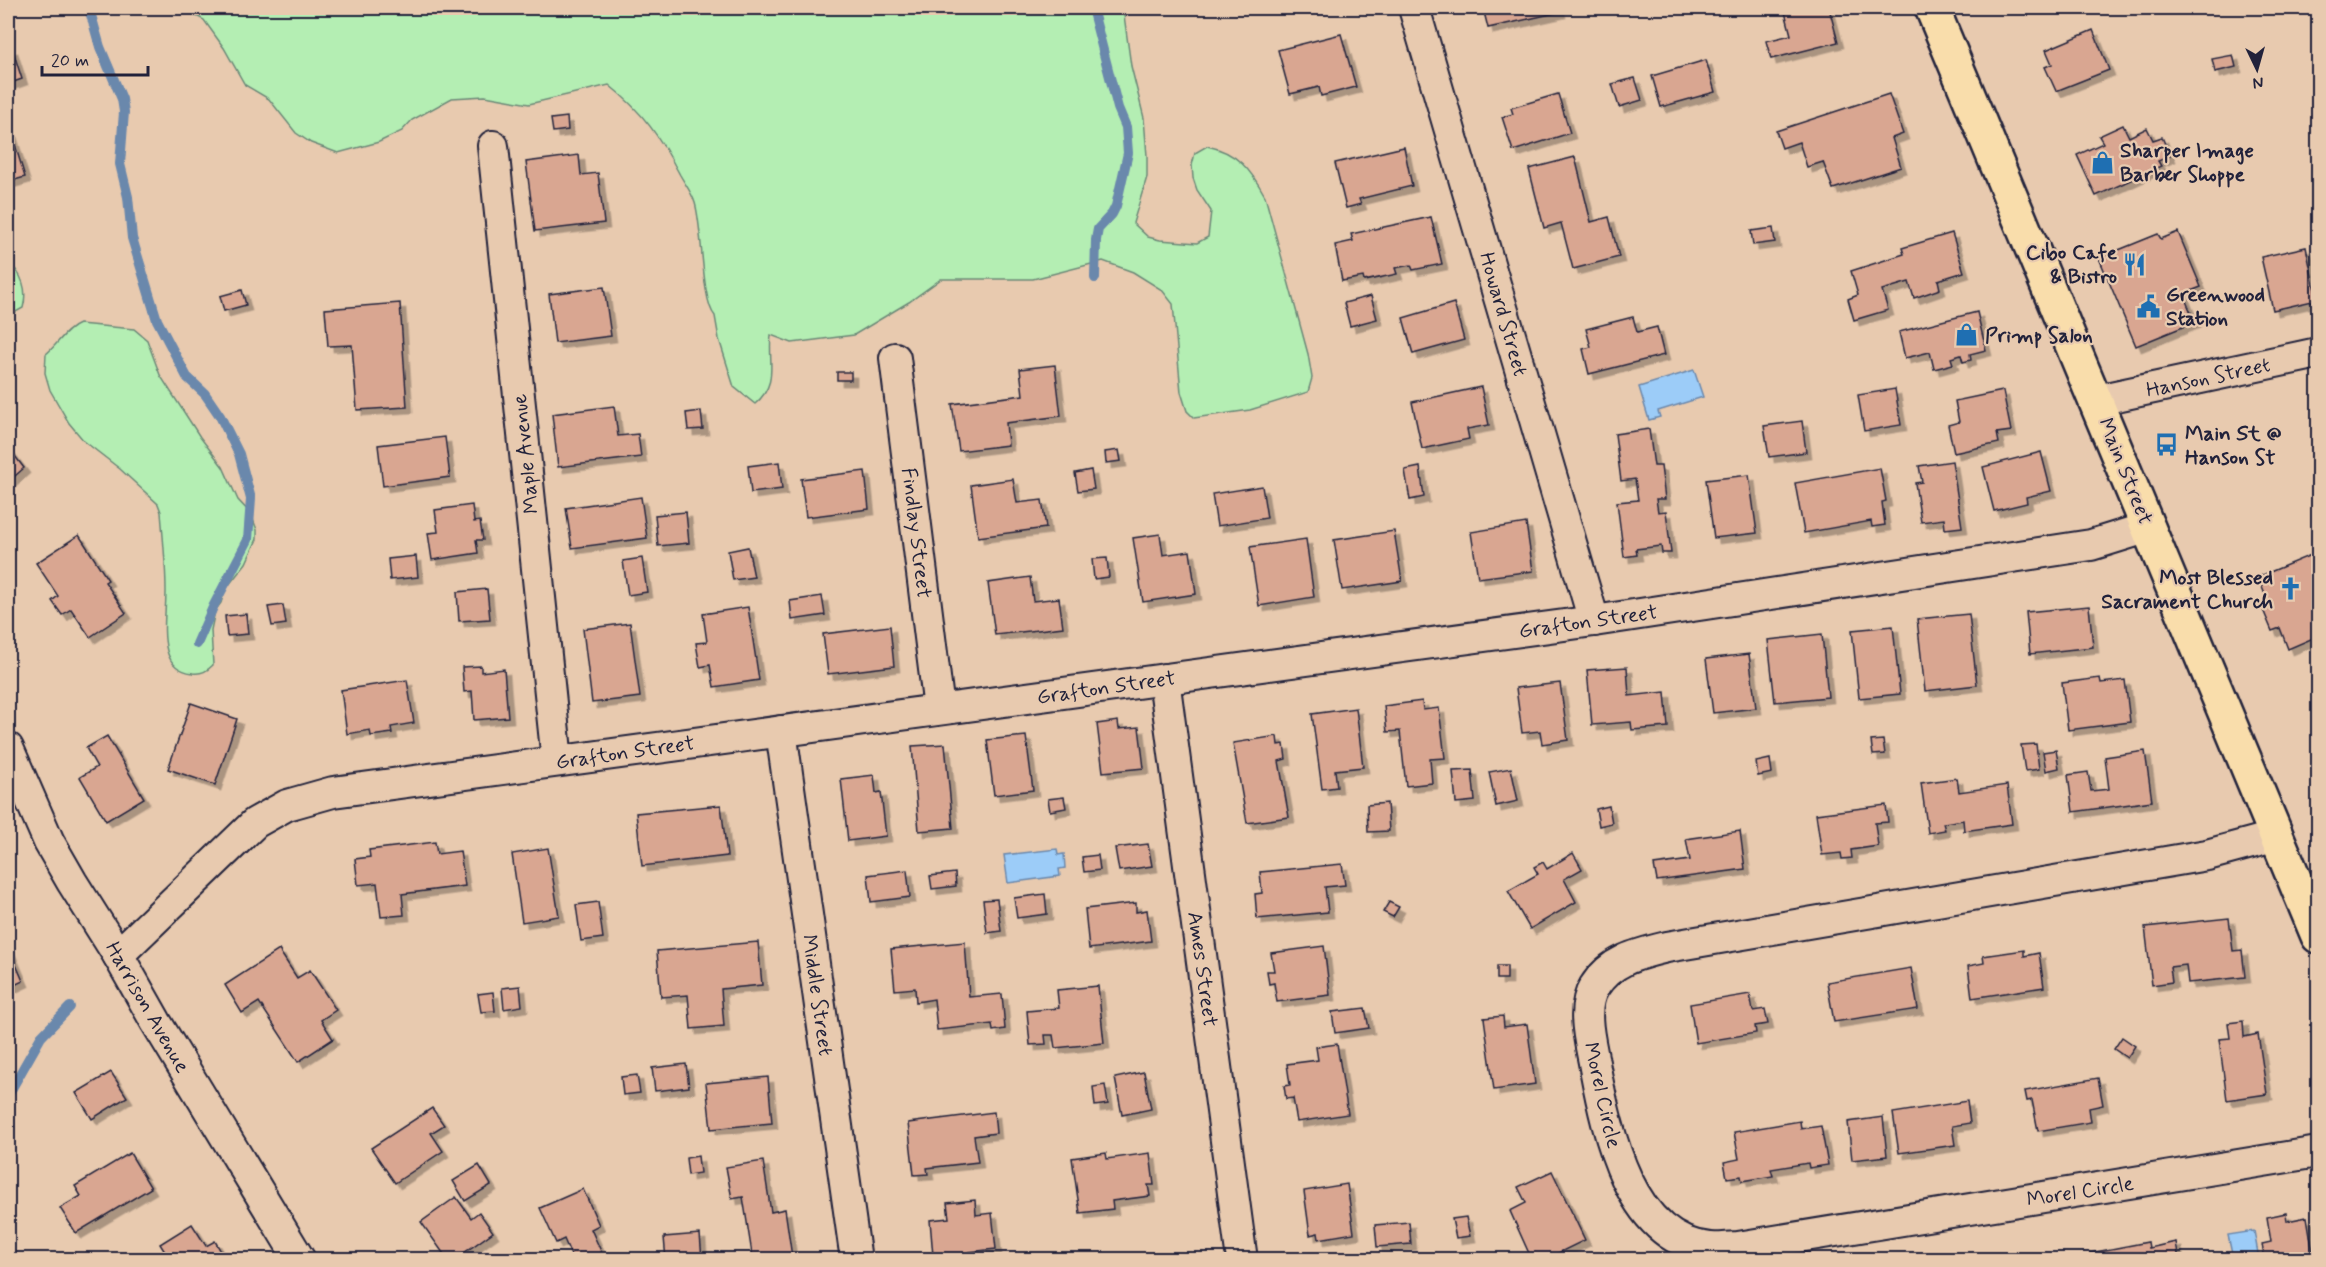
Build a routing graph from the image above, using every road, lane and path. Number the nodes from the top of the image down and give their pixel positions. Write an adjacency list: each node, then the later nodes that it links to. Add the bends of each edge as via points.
1 (1414, 8): 8 (street, Howard Street)
2 (1932, 8): 6 (main road, Main Street)
3 (493, 146): 13 (street, Maple Avenue)
4 (2319, 353): 6 (street, Hanson Street)
5 (895, 358): 10 (street, Findlay Street)
6 (2097, 400): 7 (main road, Main Street)
7 (2149, 527): 8 (street, Grafton Street, via 2091,546); 14 (main road, Main Street)
8 (1594, 621): 9 (street, Grafton Street)
9 (1164, 679): 10 (street, Grafton Street); 20 (street, Ames Street)
10 (939, 709): 11 (street, Grafton Street)
11 (781, 731): 13 (street, Grafton Street); 19 (street, Middle Street)
12 (8, 748): 16 (street, Harrison Avenue, via 49,842)
13 (557, 761): 16 (street, Grafton Street, via 333,792 286,805 255,823)
14 (2277, 836): 15 (main road, Main Street); 17 (street, Morel Circle, via 2208,855 1639,954 1611,967 1594,988 1589,1002 1589,1031 1603,1105 1624,1175 1654,1218 1672,1234 1685,1242 1710,1248 1738,1247)
15 (2319, 936)
16 (118, 955): 18 (street, Harrison Avenue)
17 (2319, 1152)
18 (300, 1260)
19 (856, 1260)
20 (1242, 1260)

